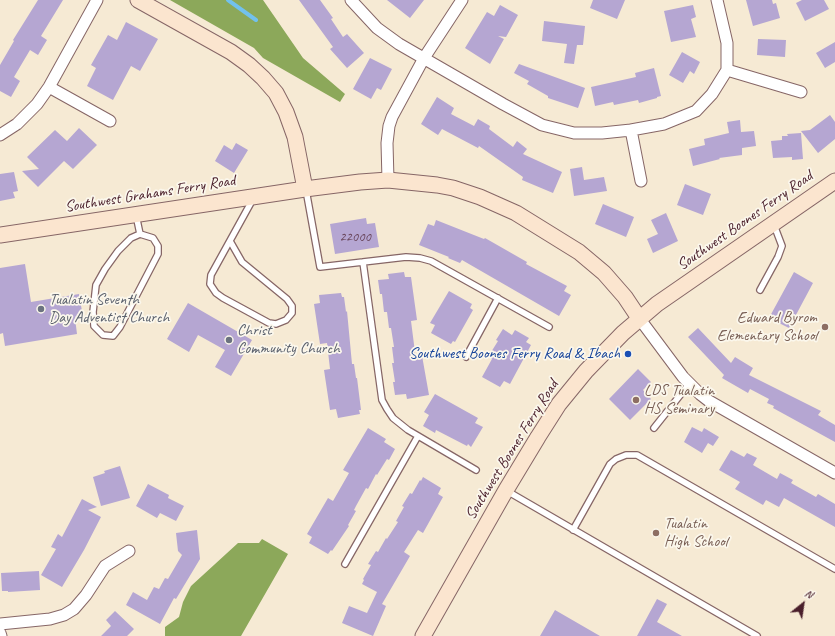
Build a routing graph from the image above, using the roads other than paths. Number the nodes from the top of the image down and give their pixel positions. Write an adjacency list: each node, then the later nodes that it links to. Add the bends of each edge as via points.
1 (96, 0): 8 (street)
2 (138, 0): 16 (street, via 231,52 263,78 286,112)
3 (351, 0): 6 (street, via 377,28)
4 (462, 0): 6 (street)
5 (717, 0): 7 (street, via 727,43)
6 (424, 58): 11 (street, via 542,125 574,133); 13 (street, via 389,126)
7 (727, 70): 9 (street); 11 (street, via 712,94 696,112 664,124)
8 (49, 87): 10 (street); 12 (street, via 37,104 17,124)
9 (801, 92)
10 (110, 121)
11 (631, 130): 14 (street)
12 (0, 135)
13 (388, 180): 16 (street, Southwest Grahams Ferry Road); 26 (street, Southwest Grahams Ferry Road, via 453,188 516,213 592,262 625,297)
14 (641, 181)
15 (835, 181): 19 (street, Southwest Boones Ferry Road)
16 (305, 189): 17 (street, Southwest Grahams Ferry Road); 23 (lane, via 320,267)
17 (254, 197): 18 (street, Southwest Grahams Ferry Road); 22 (lane)
18 (136, 214): 20 (lane); 21 (street, Southwest Grahams Ferry Road)
19 (773, 223): 24 (lane, via 782,246); 26 (street, Southwest Boones Ferry Road)
20 (140, 234): 20 (lane, via 131,238 118,251 96,285 94,326 103,334 113,336 120,326 158,254 158,246 153,238)
21 (0, 235)
22 (230, 241): 22 (lane, via 211,275 210,284 216,293 269,323 276,324 286,320 292,313 292,306 242,262)
23 (363, 262): 25 (lane, via 413,257 431,261); 31 (lane, via 382,400 393,418)
24 (760, 290)
25 (498, 298): 27 (lane); 28 (lane)
26 (639, 318): 29 (street); 34 (street, Southwest Boones Ferry Road, via 586,371 559,404)
27 (549, 327)
28 (466, 357)
29 (689, 384): 30 (lane); 33 (street, via 709,401)
30 (654, 428)
31 (418, 436): 32 (lane); 37 (lane)
32 (476, 470)
33 (835, 473)
34 (506, 490): 35 (lane); 42 (street, Southwest Boones Ferry Road)
35 (573, 530): 38 (lane, via 610,464 626,455 636,455); 43 (lane)
36 (129, 551): 39 (street, via 105,566 74,609 64,615)
37 (345, 564)
38 (835, 569)
39 (0, 624)
40 (0, 632): 41 (street)
41 (1, 636)
42 (423, 636)
43 (757, 636)

